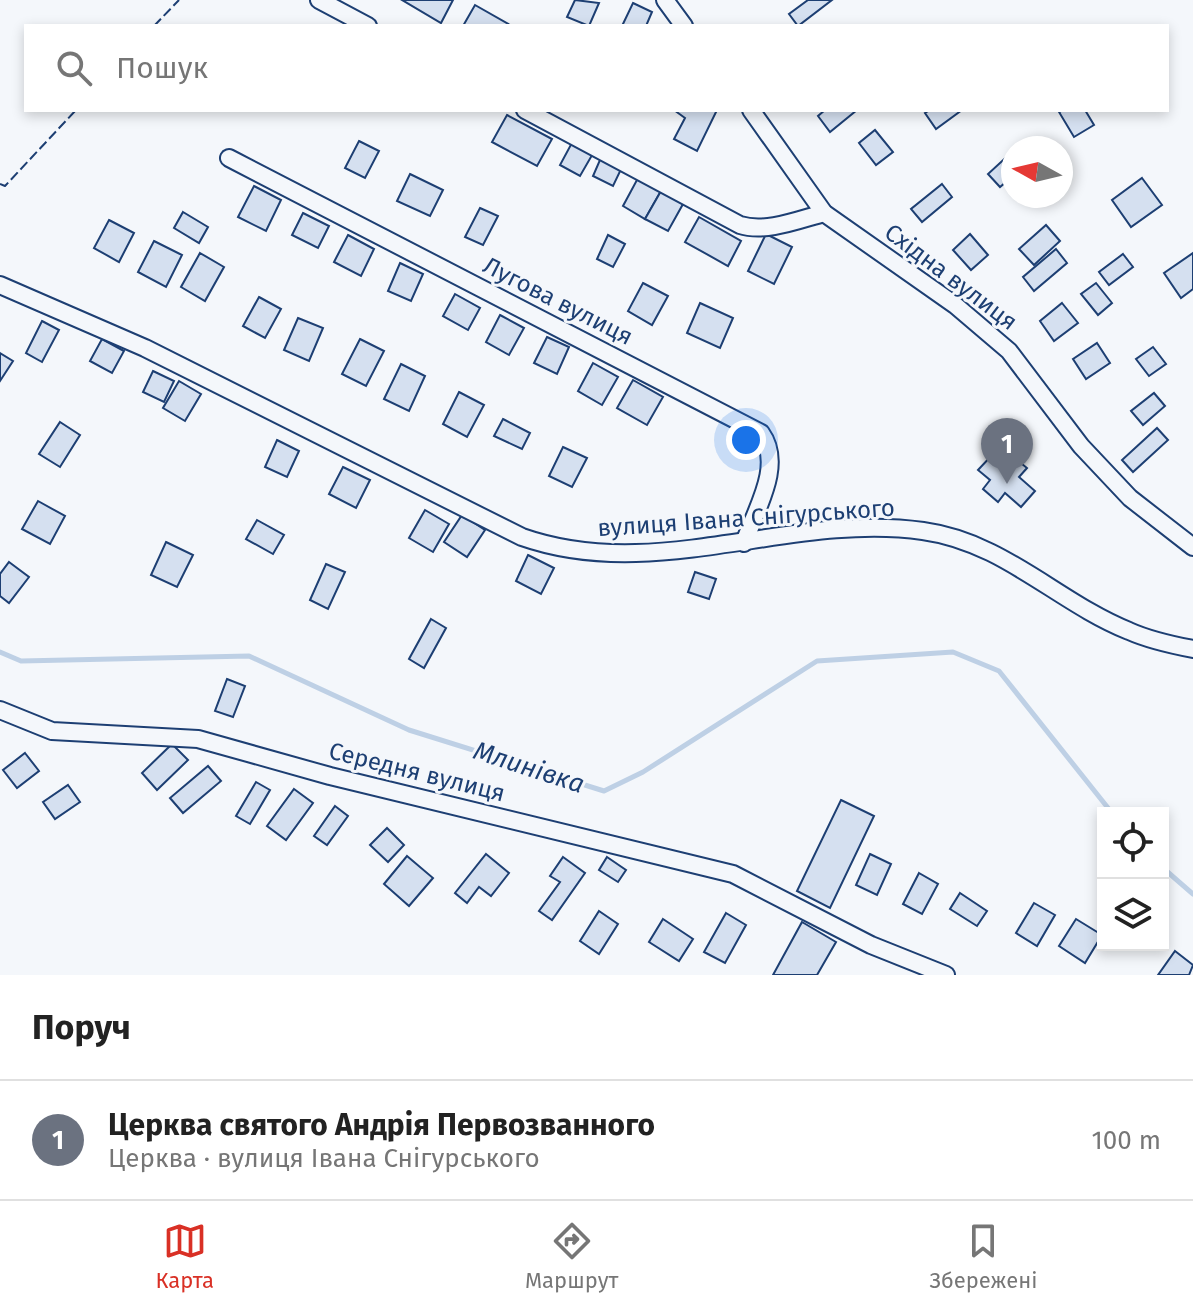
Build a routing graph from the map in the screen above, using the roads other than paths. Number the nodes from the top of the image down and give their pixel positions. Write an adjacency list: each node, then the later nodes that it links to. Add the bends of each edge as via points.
1 (319, 0): 3 (street)
2 (665, 0): 4 (street)
3 (364, 24)
4 (683, 24)
5 (529, 112): 8 (street, via 740,225 767,227)
6 (752, 112): 8 (street, Східна вулиця)
7 (229, 158): 10 (street, Лугова вулиця, via 761,433 773,461)
8 (824, 213): 11 (street, Східна вулиця, via 955,305 1009,351 1081,446 1130,498)
9 (0, 285): 10 (street, вулиця Івана Снігурського, via 145,348 522,537 559,550 620,555)
10 (744, 543): 12 (street, вулиця Івана Снігурського, via 832,530 926,531 986,548 1128,631)
11 (1193, 547)
12 (1193, 649)
13 (0, 710): 14 (street, Середня вулиця, via 52,731 198,739 733,874 871,945)
14 (946, 975)

